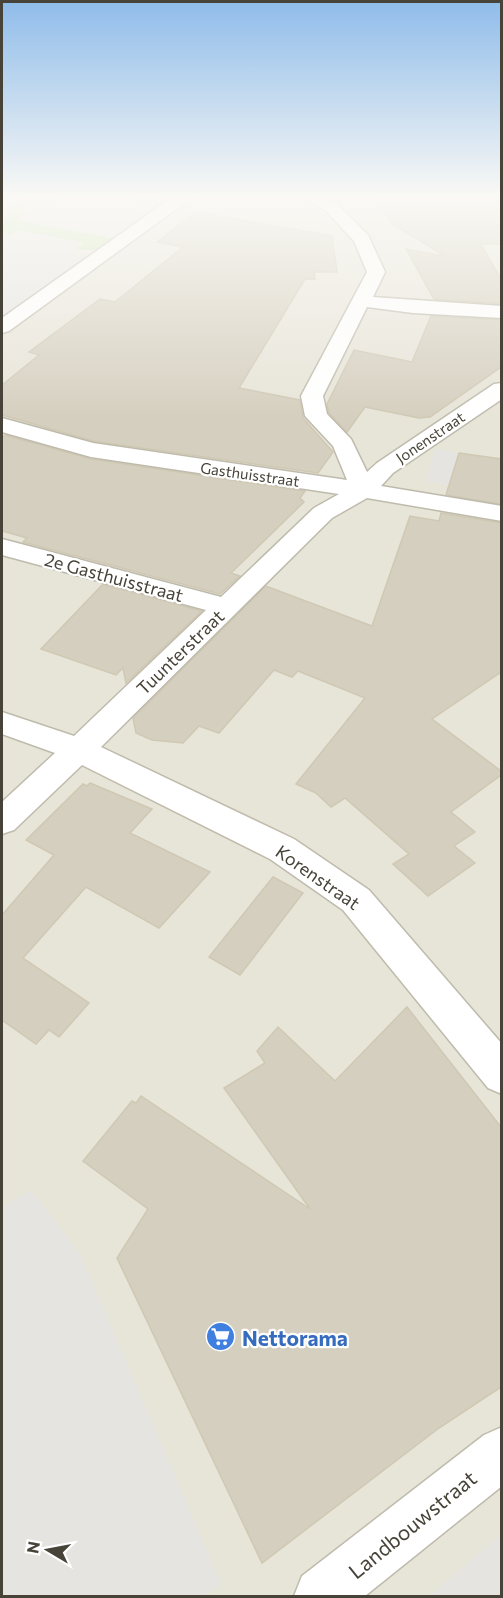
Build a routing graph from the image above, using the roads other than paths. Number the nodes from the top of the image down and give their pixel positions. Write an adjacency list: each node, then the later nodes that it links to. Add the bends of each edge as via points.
1 (81, 270): 5 (street)
2 (375, 270): 3 (street)
3 (362, 301): 4 (street); 8 (street, via 312,396 316,416 343,444)
4 (501, 312)
5 (2, 327)
6 (501, 389): 8 (street, Jonenstraat, via 385,468)
7 (2, 424): 8 (street, Gasthuisstraat, via 91,450)
8 (363, 490): 9 (street, Gasthuisstraat); 11 (street, Tuunterstraat, via 323,513)
9 (501, 514)
10 (2, 547): 11 (street, 2e Gasthuisstraat)
11 (227, 607): 13 (street, Tuunterstraat)
12 (2, 723): 13 (street, Korenstraat)
13 (79, 750): 14 (street, Tuunterstraat); 15 (street, Korenstraat, via 282,849 356,900)
14 (2, 821)
15 (501, 1075)
16 (501, 1453): 17 (street, Landbouwstraat)
17 (322, 1596)

